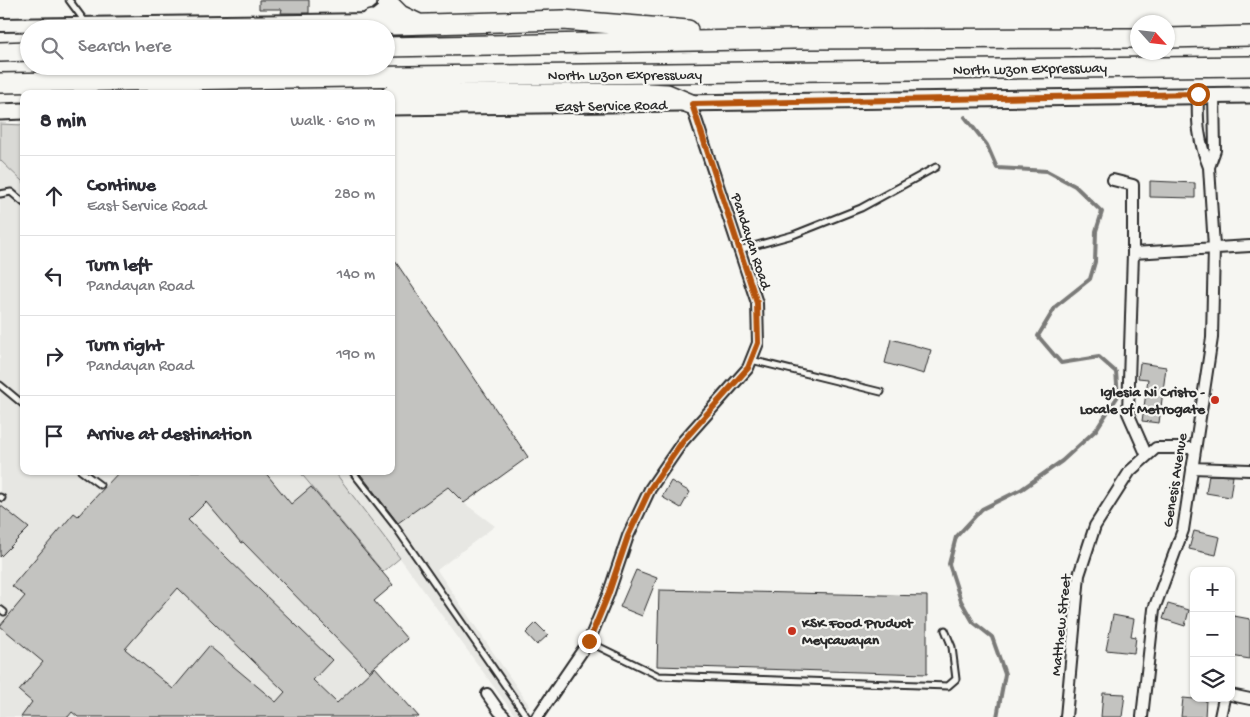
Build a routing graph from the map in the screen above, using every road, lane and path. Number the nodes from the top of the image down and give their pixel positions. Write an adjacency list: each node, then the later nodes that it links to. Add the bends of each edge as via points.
1 (69, 0): 3 (lane)
2 (387, 1): 4 (street, via 383,10); 5 (highway, via 400,15)
3 (83, 20)
4 (371, 20)
5 (420, 24): 8 (highway); 12 (highway, via 563,20)
6 (0, 25): 7 (street)
7 (20, 25)
8 (395, 25)
9 (1250, 36): 11 (highway)
10 (1130, 38): 12 (highway, North Luzon Expressway)
11 (1175, 38)
12 (794, 39): 13 (highway, North Luzon Expressway)
13 (395, 47)
14 (20, 51): 15 (highway)
15 (0, 52)
16 (1250, 66): 17 (highway, North Luzon Expressway)
17 (117, 81): 18 (highway, North Luzon Expressway); 19 (highway)
18 (0, 83)
19 (170, 90)
20 (1198, 94): 21 (main road, East Service Road); 24 (main road, East Service Road); 28 (street, via 1201,148)
21 (1214, 94): 23 (main road, East Service Road); 28 (street, Genesis Avenue, via 1214,150)
22 (395, 95): 24 (highway, via 647,93 667,94)
23 (1250, 95)
24 (692, 104): 25 (main road, East Service Road); 35 (street, Pandayan Road)
25 (395, 107)
26 (0, 112): 27 (main road)
27 (20, 112)
28 (1208, 166): 34 (street, Genesis Avenue)
29 (936, 168): 35 (lane, via 861,208 793,235)
30 (1113, 180): 36 (street, via 1133,185)
31 (0, 194): 32 (lane, via 11,192)
32 (20, 200)
33 (1250, 246): 34 (street)
34 (1214, 247): 36 (street); 41 (street, Genesis Avenue, via 1212,338)
35 (739, 250): 37 (street, Pandayan Road, via 757,303 758,343)
36 (1133, 252): 42 (street, via 1128,413)
37 (751, 360): 39 (lane); 49 (street, Pandayan Road, via 748,368 683,441 650,489 628,536)
38 (0, 385): 40 (lane)
39 (881, 392)
40 (20, 402)
41 (1194, 448): 42 (street, Matthew Street, via 1156,448); 43 (street, Genesis Avenue)
42 (1148, 456): 57 (street, Matthew Street, via 1130,471 1095,526 1080,574)
43 (1192, 468): 44 (street); 58 (street, Genesis Avenue, via 1183,530 1154,609)
44 (1250, 470)
45 (86, 475): 47 (lane)
46 (355, 475): 55 (lane, via 395,526)
47 (100, 485)
48 (945, 630): 49 (lane, via 952,648 956,679 948,686 659,676)
49 (589, 641): 56 (street, Pandayan Road)
50 (486, 694): 54 (street)
51 (1235, 697): 52 (street)
52 (1250, 699)
53 (1223, 702): 59 (street)
54 (506, 717)
55 (527, 717)
56 (537, 717)
57 (1066, 717)
58 (1142, 717)
59 (1220, 717)

